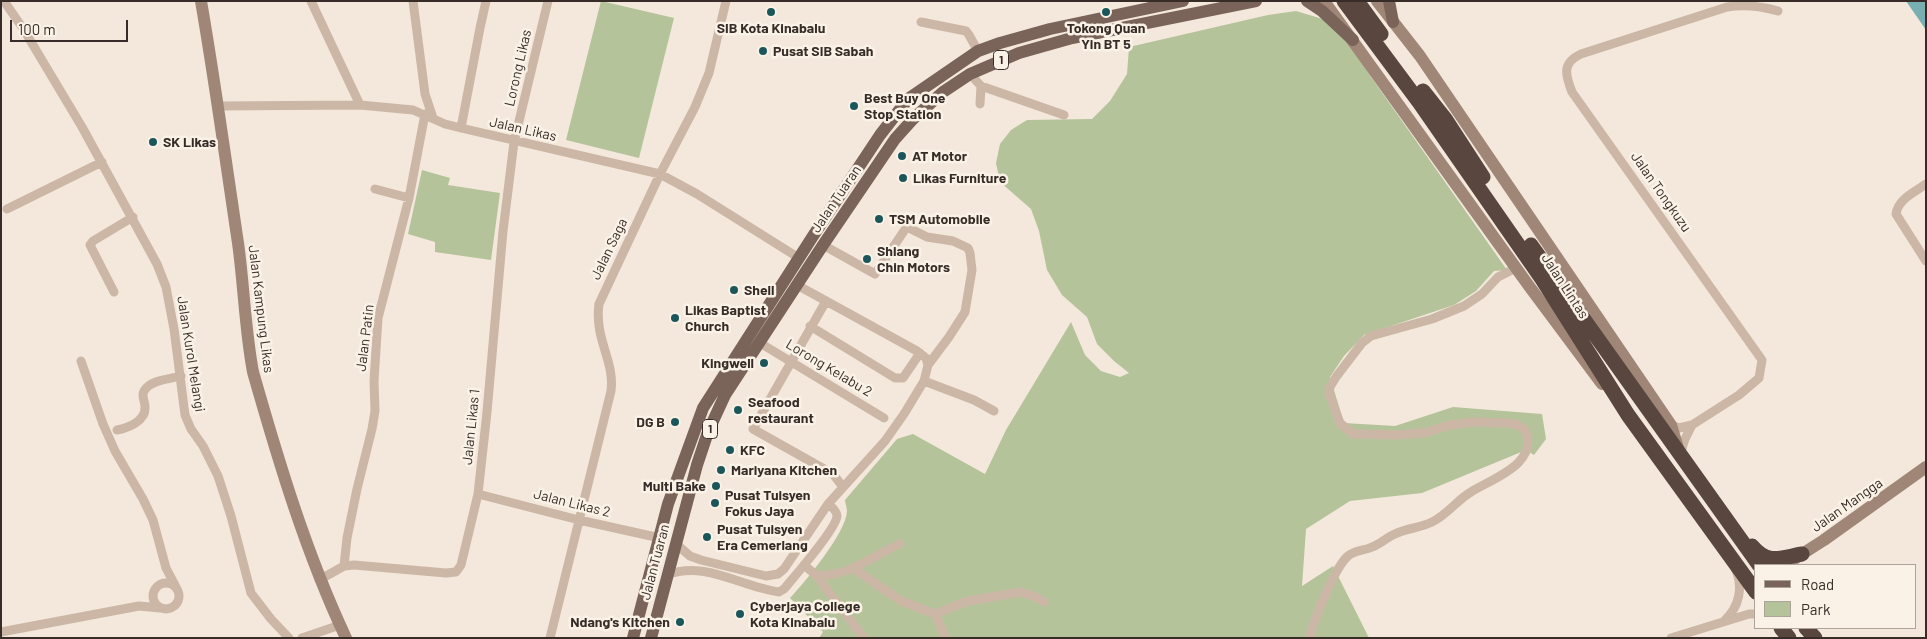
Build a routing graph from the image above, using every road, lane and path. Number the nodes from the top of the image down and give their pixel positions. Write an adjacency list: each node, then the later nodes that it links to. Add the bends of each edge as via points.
1 (4, 1): 35 (street, Jalan Kurol Melangi)
2 (201, 1): 29 (street, Jalan Kampung Likas)
3 (311, 1): 28 (street)
4 (413, 1): 31 (street)
5 (486, 1): 32 (street)
6 (548, 1): 33 (street, Lorong Likas)
7 (726, 1): 36 (street, Jalan Saga, via 703,89)
8 (1184, 1): 17 (main road, Jalan Tuaran / 1)
9 (1256, 1): 20 (main road, Jalan Tuaran / 1)
10 (1307, 1): 21 (main road)
11 (1324, 1): 21 (street)
12 (1344, 1): 26 (highway, Jalan Lintas)
13 (1357, 1): 26 (highway, Jalan Lintas)
14 (1377, 1): 19 (street)
15 (1389, 1): 19 (main road)
16 (1778, 11): 61 (street, Jalan Tongkuzu, via 1741,5 1727,7 1581,54 1568,63 1566,75 1572,92 1762,360 1759,378 1750,387)
17 (1119, 15): 20 (main road); 22 (main road, Jalan Tuaran / 1, via 1019,36)
18 (921, 22): 22 (street, via 966,31)
19 (1394, 24): 23 (street, via 1377,21 1366,26 1360,37); 60 (street, via 1420,56)
20 (1123, 28): 24 (main road, Jalan Tuaran / 1, via 1019,53)
21 (1353, 40): 23 (street)
22 (978, 52): 43 (main road, Jalan Tuaran / 1, via 908,99 880,135)
23 (1362, 53): 45 (street)
24 (970, 74): 25 (street); 34 (main road, Jalan Tuaran / 1, via 921,112)
25 (981, 86): 27 (street); 30 (street)
26 (1424, 99): 58 (highway, Jalan Lintas); 63 (highway, Jalan Lintas, via 1446,120 1505,209)
27 (980, 104)
28 (360, 105): 29 (street, Jalan Likas); 31 (street, Jalan Likas, via 413,110)
29 (219, 106): 83 (street, Jalan Kampung Likas, via 238,244 248,350)
30 (1064, 115)
31 (429, 116): 32 (street, Jalan Likas); 39 (street, Jalan Patin)
32 (461, 128): 33 (street, Jalan Likas)
33 (514, 142): 36 (street, Jalan Likas); 66 (street, Jalan Likas 1)
34 (885, 154): 42 (main road, Jalan Tuaran / 1); 43 (main road, via 872,164 809,257)
35 (102, 162): 40 (street); 41 (street, Jalan Kurol Melangi)
36 (660, 174): 43 (street, Jalan Likas); 68 (street, Jalan Saga, via 599,304 599,333 612,379)
37 (1926, 184): 44 (street, via 1897,206 1896,214)
38 (375, 189): 39 (street)
39 (409, 198): 78 (street, Jalan Patin, via 378,318 375,411 356,489)
40 (7, 210)
41 (133, 217): 47 (street, via 90,245); 55 (street, Jalan Kurol Melangi, via 166,287)
42 (823, 245): 46 (main road, Jalan Tuaran / 1); 54 (street, via 876,274 906,228 968,248 972,270 965,312)
43 (799, 258): 70 (main road, Jalan Tuaran / 1, via 703,408 670,496)
44 (1926, 260)
45 (1516, 268): 58 (street, via 1584,362); 103 (street, via 1498,277 1482,294 1464,306 1432,319 1371,336 1336,376 1330,387 1331,402 1340,423 1353,434 1423,434 1473,422 1509,423 1525,430 1528,443 1522,458 1509,471 1471,492 1443,516 1394,534 1372,548 1349,554 1333,580)
46 (797, 285): 48 (street); 50 (main road, Jalan Tuaran / 1)
47 (114, 292)
48 (826, 300): 49 (street); 51 (street)
49 (810, 326): 51 (street, via 896,378 903,378); 53 (street)
50 (760, 342): 53 (street, Lorong Kelabu 2); 71 (main road, Jalan Tuaran / 1, via 725,395 708,432)
51 (920, 353): 54 (street)
52 (81, 361): 79 (street, via 115,451 153,520)
53 (790, 361): 59 (street, Lorong Kelabu 2); 65 (street, via 753,429 833,474)
54 (928, 365): 56 (street)
55 (181, 376): 62 (street, via 153,383 145,390 142,418); 95 (street, Jalan Kurol Melangi, via 185,415 218,476 251,592)
56 (924, 381): 57 (street); 65 (street, via 893,431)
57 (994, 411)
58 (1628, 415): 73 (highway, Jalan Lintas)
59 (884, 418)
60 (1671, 425): 61 (street, via 1679,428); 63 (street)
61 (1692, 425): 63 (street)
62 (116, 430)
63 (1680, 455): 69 (highway, Jalan Lintas)
64 (1926, 467): 74 (street, Jalan Mangga)
65 (843, 488): 67 (street)
66 (478, 494): 68 (street, Jalan Likas 2); 78 (street, Jalan Likas 1, via 461,565 456,572)
67 (828, 504): 71 (street, via 784,569 771,576 701,560); 77 (street, via 835,510 837,518)
68 (579, 520): 70 (street, Jalan Likas 2); 98 (street, Jalan Saga)
69 (1734, 531): 74 (highway, via 1742,534 1763,557); 75 (highway, Jalan Lintas)
70 (660, 538): 99 (main road, Jalan Tuaran / 1)
71 (675, 544): 81 (main road, Jalan Tuaran / 1)
72 (899, 544): 80 (street)
73 (1729, 556): 86 (highway, Jalan Lintas); 92 (street, via 1737,573 1739,594 1734,610)
74 (1800, 560): 76 (street, Jalan Mangga)
75 (1759, 564)
76 (1788, 564)
77 (804, 565): 81 (street, via 779,592 700,570 680,570); 82 (street)
78 (344, 566): 83 (street, Jalan Likas 1)
79 (166, 568): 84 (street); 85 (street)
80 (853, 568): 82 (street, via 832,575); 90 (street, via 901,601)
81 (667, 575): 100 (main road, Jalan Tuaran / 1)
82 (816, 575): 101 (street)
83 (320, 580): 93 (street, Jalan Kampung Likas)
84 (156, 589): 85 (street, via 166,583); 88 (street); 89 (street, via 154,601)
85 (178, 589): 89 (street, via 180,597 176,605)
86 (1754, 589)
87 (1044, 602): 90 (street, via 1021,592 968,601)
88 (139, 606): 89 (street); 94 (street)
89 (160, 608)
90 (935, 614): 102 (street)
91 (1754, 614): 92 (street)
92 (1723, 622): 104 (street)
93 (340, 625): 96 (street); 97 (street, Jalan Kampung Likas)
94 (1, 632)
95 (289, 638)
96 (302, 638)
97 (346, 638)
98 (550, 638)
99 (632, 638)
100 (651, 638)
101 (864, 638)
102 (946, 638)
103 (1310, 638)
104 (1671, 638)

